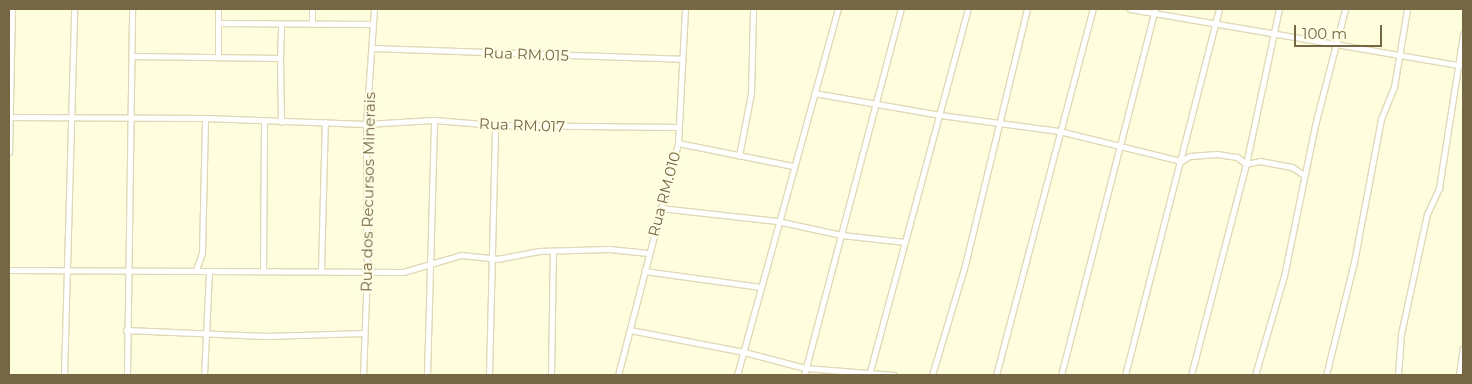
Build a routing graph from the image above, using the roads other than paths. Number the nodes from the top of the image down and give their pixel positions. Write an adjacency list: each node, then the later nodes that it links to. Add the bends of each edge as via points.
1 (12, 9): 38 (street)
2 (74, 9): 39 (street)
3 (132, 9): 30 (street)
4 (218, 9): 21 (street)
5 (312, 9): 23 (street)
6 (374, 9): 24 (street, Rua dos Recursos Minerais)
7 (685, 9): 33 (street, Rua RM.010)
8 (753, 9): 54 (street, via 751,93)
9 (838, 9): 35 (street)
10 (901, 9): 36 (street)
11 (968, 9): 37 (street)
12 (1026, 9): 46 (street)
13 (1093, 9): 50 (street)
14 (1130, 9): 19 (street)
15 (1219, 9): 20 (street)
16 (1279, 9): 25 (street)
17 (1345, 9): 27 (street)
18 (1408, 9): 29 (street)
19 (1155, 11): 20 (street); 52 (street)
20 (1216, 21): 25 (street); 55 (street)
21 (218, 23): 22 (street); 31 (street)
22 (281, 24): 23 (street); 32 (street)
23 (312, 24): 24 (street)
24 (373, 24): 28 (street, Rua dos Recursos Minerais)
25 (1275, 33): 27 (street); 56 (street)
26 (1463, 34): 34 (street)
27 (1336, 44): 29 (street); 58 (street)
28 (372, 48): 33 (street, Rua RM.015); 47 (street, Rua dos Recursos Minerais)
29 (1399, 54): 34 (street); 102 (street, via 1394,87 1381,118 1354,262)
30 (132, 56): 31 (street); 40 (street)
31 (218, 58): 32 (street)
32 (280, 58): 44 (street)
33 (680, 59): 49 (street, Rua RM.010)
34 (1460, 65): 103 (street, via 1439,188 1427,214 1401,334)
35 (814, 93): 36 (street); 57 (street)
36 (874, 105): 37 (street); 61 (street)
37 (940, 115): 46 (street); 62 (street)
38 (9, 117): 39 (street, Rua RM.017); 53 (street)
39 (73, 118): 40 (street, Rua RM.017); 74 (street)
40 (133, 118): 41 (street, Rua RM.017); 68 (street)
41 (205, 118): 43 (street, Rua RM.017); 69 (street, via 202,253)
42 (434, 120): 47 (street, Rua RM.017); 48 (street, Rua RM.017); 66 (street)
43 (264, 122): 44 (street, Rua RM.017); 70 (street)
44 (281, 122): 45 (street, Rua RM.017)
45 (325, 122): 47 (street, Rua RM.017); 71 (street)
46 (997, 123): 50 (street); 96 (street, via 965,265)
47 (366, 124): 75 (street, Rua dos Recursos Minerais)
48 (495, 125): 49 (street, Rua RM.017); 65 (street)
49 (678, 127): 51 (street, Rua RM.010)
50 (1059, 131): 52 (street); 97 (street)
51 (678, 144): 54 (street); 59 (street, Rua RM.010)
52 (1122, 144): 55 (street); 98 (street)
53 (9, 152)
54 (739, 156): 57 (street)
55 (1181, 161): 56 (street, via 1190,156 1217,154 1237,157); 99 (street)
56 (1246, 164): 58 (street, via 1260,161 1292,167); 100 (street)
57 (793, 166): 60 (street)
58 (1304, 175): 101 (street, via 1284,276)
59 (660, 208): 60 (street); 64 (street, Rua RM.010)
60 (777, 221): 61 (street); 76 (street)
61 (842, 235): 62 (street); 83 (street)
62 (905, 242): 84 (street)
63 (554, 251): 64 (street, via 609,249); 65 (street); 91 (street)
64 (648, 253): 73 (street, Rua RM.010)
65 (490, 259): 66 (street, via 461,255); 90 (street)
66 (430, 264): 75 (street, via 403,272); 89 (street)
67 (9, 270): 74 (street)
68 (128, 270): 69 (street); 74 (street); 77 (street)
69 (196, 270): 72 (street)
70 (263, 270): 71 (street); 72 (street)
71 (321, 270): 75 (street)
72 (209, 271): 79 (street)
73 (644, 271): 76 (street); 78 (street, Rua RM.010)
74 (68, 272): 85 (street)
75 (367, 272): 80 (street, Rua dos Recursos Minerais)
76 (761, 287): 82 (street)
77 (126, 330): 79 (street); 86 (street)
78 (630, 330): 82 (street); 92 (street, Rua RM.010)
79 (206, 332): 80 (street, via 266,336); 87 (street)
80 (364, 333): 88 (street, Rua dos Recursos Minerais)
81 (1463, 348): 104 (street)
82 (744, 352): 83 (street); 93 (street)
83 (806, 368): 84 (street); 94 (street)
84 (870, 373): 95 (street)
85 (64, 375)
86 (127, 375)
87 (204, 375)
88 (363, 375)
89 (427, 375)
90 (489, 375)
91 (551, 375)
92 (618, 375)
93 (737, 375)
94 (804, 375)
95 (894, 375)
96 (932, 375)
97 (996, 375)
98 (1061, 375)
99 (1125, 375)
100 (1192, 375)
101 (1255, 375)
102 (1326, 375)
103 (1398, 375)
104 (1460, 375)

